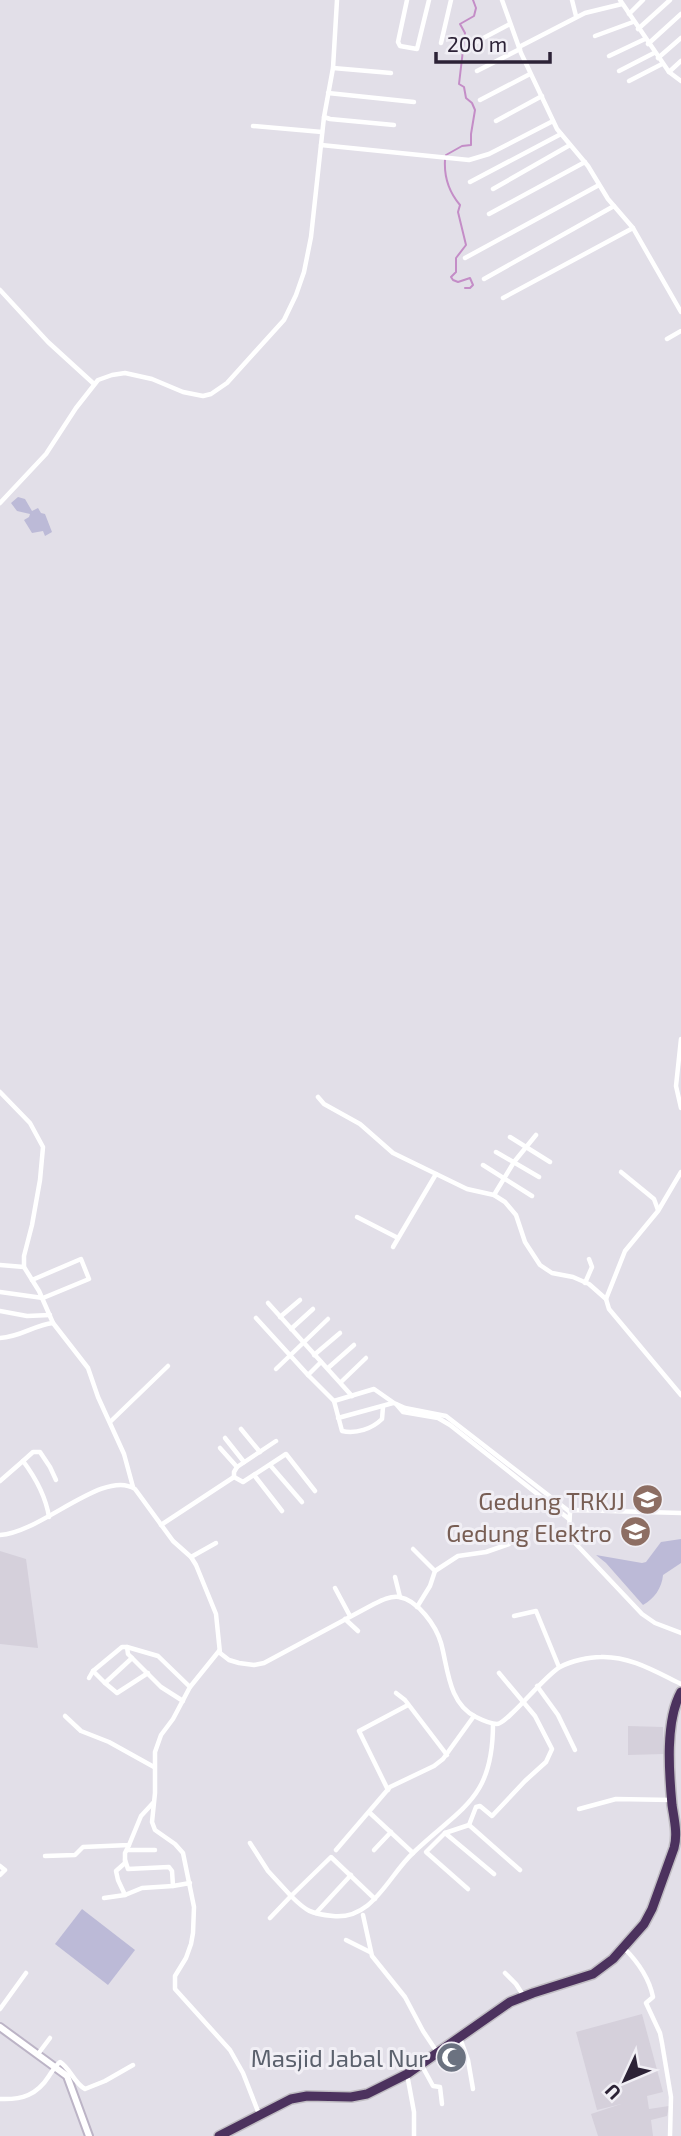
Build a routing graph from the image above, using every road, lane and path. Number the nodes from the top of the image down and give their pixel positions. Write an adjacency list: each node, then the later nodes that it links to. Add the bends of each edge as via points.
1 (337, 0): 26 (street)
2 (407, 0): 3 (street, via 397,42 416,49)
3 (429, 0)
4 (451, 0): 19 (street)
5 (502, 0): 14 (street)
6 (572, 0): 12 (street)
7 (643, 0): 10 (street)
8 (670, 0): 15 (street)
9 (621, 2): 10 (street); 12 (street)
10 (629, 14): 13 (street)
11 (681, 14): 18 (street)
12 (576, 16): 21 (street)
13 (634, 22): 15 (street); 16 (street)
14 (510, 24): 20 (street); 21 (street)
15 (638, 29): 18 (street)
16 (595, 36)
17 (681, 38): 22 (street)
18 (646, 41): 22 (street); 23 (street)
19 (441, 43)
20 (474, 43)
21 (519, 48): 27 (street); 31 (street)
22 (656, 55): 25 (street); 28 (street)
23 (609, 56)
24 (681, 61): 29 (street)
25 (662, 64): 29 (street); 32 (street)
26 (332, 68): 30 (street); 34 (street)
27 (477, 71)
28 (619, 71)
29 (668, 72): 33 (street)
30 (391, 73)
31 (530, 74): 35 (street); 36 (street)
32 (629, 81)
33 (681, 81)
34 (328, 93): 37 (street); 38 (street)
35 (542, 96): 39 (street); 40 (street)
36 (480, 100)
37 (414, 102)
38 (324, 117): 41 (street); 43 (street)
39 (496, 121)
40 (553, 121): 44 (street); 45 (street, via 475,159)
41 (394, 125)
42 (253, 126): 43 (street)
43 (322, 132): 45 (street)
44 (561, 134): 46 (street); 48 (street)
45 (321, 145): 61 (street, via 311,237 296,295 284,320 226,383 203,396 125,373)
46 (570, 145): 47 (street); 50 (street)
47 (585, 162): 49 (street); 52 (street)
48 (470, 182)
49 (598, 185): 51 (street); 54 (street)
50 (493, 189)
51 (614, 206): 53 (street); 55 (street)
52 (489, 214)
53 (633, 228): 57 (street); 58 (street)
54 (465, 258)
55 (484, 279)
56 (0, 290): 61 (street)
57 (503, 298)
58 (681, 312)
59 (681, 331): 60 (street)
60 (667, 339)
61 (94, 384): 62 (street, via 54,445)
62 (0, 503)
63 (681, 1039): 66 (street, via 676,1086)
64 (1, 1094): 87 (street, via 30,1123 43,1147)
65 (318, 1097): 76 (street, via 393,1153)
66 (681, 1108)
67 (536, 1135): 69 (street)
68 (509, 1137): 69 (street)
69 (525, 1147): 71 (street); 72 (street)
70 (496, 1152): 71 (street)
71 (514, 1162): 77 (street); 78 (street)
72 (550, 1162)
73 (484, 1165): 78 (street)
74 (621, 1172): 81 (street, via 654,1199)
75 (681, 1172): 81 (street)
76 (436, 1174): 79 (street, via 467,1189); 83 (street)
77 (539, 1177)
78 (505, 1178): 79 (street); 80 (street)
79 (494, 1195): 89 (street, via 512,1208 540,1265)
80 (532, 1196)
81 (658, 1211): 92 (street, via 625,1251)
82 (357, 1217): 83 (street)
83 (398, 1238): 84 (street)
84 (393, 1247)
85 (589, 1259): 89 (street, via 592,1267)
86 (0, 1265): 87 (street)
87 (24, 1267): 88 (street)
88 (32, 1280): 91 (street); 91 (street, via 81,1259 89,1279)
89 (585, 1283): 92 (street)
90 (0, 1292): 91 (street)
91 (43, 1298): 97 (street)
92 (606, 1299): 116 (street, via 609,1309)
93 (300, 1300): 98 (street)
94 (268, 1303): 98 (street)
95 (313, 1309): 102 (street)
96 (0, 1311): 97 (street)
97 (51, 1315): 101 (street)
98 (280, 1317): 102 (street)
99 (256, 1318): 108 (street)
100 (328, 1319): 105 (street)
101 (53, 1323): 104 (street); 122 (street, via 86,1364)
102 (291, 1329): 105 (street)
103 (340, 1333): 107 (street)
104 (0, 1338)
105 (303, 1343): 107 (street); 108 (street)
106 (354, 1345): 112 (street)
107 (314, 1355): 110 (street)
108 (290, 1356): 113 (street); 114 (street)
109 (366, 1358): 115 (street)
110 (321, 1362): 112 (street); 114 (street)
111 (168, 1366): 122 (street)
112 (328, 1368): 115 (street)
113 (276, 1369)
114 (308, 1375): 118 (street)
115 (341, 1382): 117 (street)
116 (681, 1395)
117 (352, 1396): 118 (street); 119 (street, via 374,1389)
118 (334, 1401): 121 (street)
119 (395, 1404): 120 (street); 140 (street, via 446,1416); 143 (street, via 403,1412 444,1420)
120 (383, 1407): 121 (street); 121 (street, via 383,1419 360,1431 342,1430)
121 (338, 1418)
122 (110, 1422): 136 (street)
123 (242, 1429): 127 (street)
124 (225, 1438): 129 (street)
125 (276, 1441): 127 (street)
126 (220, 1448): 131 (street)
127 (260, 1452): 129 (street)
128 (23, 1461): 134 (street, via 40,1452); 135 (street); 142 (street)
129 (244, 1462): 131 (street)
130 (270, 1465): 132 (street); 137 (street, via 286,1454); 138 (street)
131 (237, 1467): 133 (street)
132 (254, 1475): 133 (street, via 243,1482); 139 (street)
133 (234, 1477): 144 (street)
134 (56, 1480)
135 (0, 1481)
136 (133, 1488): 142 (street, via 118,1484 101,1489); 144 (street)
137 (315, 1490)
138 (302, 1502)
139 (282, 1511)
140 (570, 1512): 141 (street); 143 (street)
141 (681, 1513)
142 (49, 1517): 145 (street)
143 (569, 1519): 158 (street, via 571,1539 638,1611)
144 (161, 1525): 149 (street)
145 (0, 1535)
146 (215, 1543): 149 (street)
147 (509, 1544): 150 (street, via 458,1556)
148 (413, 1549): 150 (street)
149 (191, 1557): 160 (street, via 215,1609)
150 (435, 1571): 154 (street)
151 (395, 1577): 153 (street)
152 (335, 1588): 156 (street)
153 (400, 1597): 154 (street); 156 (street, via 382,1600)
154 (417, 1607): 177 (street, via 438,1637 452,1688)
155 (514, 1616): 162 (street, via 536,1611)
156 (348, 1618): 157 (street); 160 (street, via 259,1665 235,1662)
157 (358, 1631)
158 (681, 1633)
159 (127, 1647): 161 (street); 163 (street); 170 (street, via 155,1655)
160 (219, 1651): 170 (street)
161 (132, 1658): 165 (street); 167 (street)
162 (559, 1667): 168 (street, via 593,1657 617,1658); 169 (street)
163 (93, 1671): 166 (street); 167 (street)
164 (499, 1672): 173 (street)
165 (148, 1673): 167 (street, via 117,1693); 174 (street)
166 (89, 1678)
167 (105, 1684)
168 (681, 1684)
169 (537, 1686): 173 (street); 179 (street)
170 (190, 1687): 174 (street)
171 (681, 1692): 183 (highway, via 670,1724)
172 (396, 1693): 175 (street)
173 (523, 1700): 178 (street, via 502,1722); 187 (street, via 552,1749 546,1762 492,1816 476,1807)
174 (183, 1701): 181 (street, via 157,1743)
175 (408, 1705): 180 (street); 182 (street, via 359,1731)
176 (65, 1716): 181 (street, via 81,1731)
177 (474, 1716): 178 (street); 180 (street)
178 (493, 1724): 196 (street, via 492,1757 482,1783 466,1807)
179 (575, 1751)
180 (447, 1755): 182 (street)
181 (154, 1767): 184 (street)
182 (388, 1790): 186 (street)
183 (672, 1800): 185 (street, via 616,1799); 190 (highway)
184 (153, 1803): 192 (street, via 141,1815); 204 (street, via 154,1828 183,1853)
185 (579, 1809)
186 (370, 1813): 188 (street); 194 (street)
187 (469, 1825): 189 (street); 200 (street)
188 (391, 1832): 195 (street); 196 (street)
189 (445, 1833): 201 (street); 206 (street, via 426,1852)
190 (678, 1842): 215 (highway, via 652,1909)
191 (250, 1843): 208 (street)
192 (127, 1847): 193 (street); 197 (street, via 83,1847 75,1855); 198 (street)
193 (155, 1850)
194 (336, 1850)
195 (374, 1850)
196 (413, 1853): 210 (street)
197 (45, 1856)
198 (125, 1860): 205 (street, via 128,1868 169,1867); 207 (street, via 116,1871)
199 (0, 1866): 202 (street, via 5,1870)
200 (520, 1870)
201 (494, 1874)
202 (0, 1875)
203 (351, 1875): 208 (street, via 329,1858); 210 (street); 211 (street)
204 (190, 1883): 205 (street); 233 (street, via 193,1933 175,1976 175,1989 230,2050)
205 (173, 1886): 207 (street, via 142,1888)
206 (468, 1889)
207 (125, 1895): 209 (street)
208 (291, 1896): 211 (street); 213 (street)
209 (104, 1898)
210 (375, 1899): 211 (street, via 349,1916)
211 (315, 1914)
212 (363, 1915): 216 (street)
213 (270, 1918)
214 (346, 1940): 216 (street)
215 (623, 1948): 219 (highway, via 593,1974); 237 (street, via 650,1985 653,1997 646,2003 662,2043 671,2097)
216 (370, 1952): 224 (street, via 405,1997)
217 (26, 1973): 220 (street)
218 (505, 1973): 219 (street)
219 (523, 1996): 222 (highway)
220 (0, 2009)
221 (0, 2027): 225 (street)
222 (460, 2037): 224 (highway); 230 (street)
223 (50, 2038): 225 (street)
224 (437, 2052): 226 (highway)
225 (38, 2054): 228 (street)
226 (421, 2063): 229 (highway); 232 (street, via 433,2086 440,2087)
227 (133, 2066): 228 (street, via 85,2089 62,2062)
228 (55, 2067): 231 (street, via 31,2095); 234 (street, via 69,2079)
229 (407, 2074): 233 (highway, via 362,2096 298,2098); 236 (street)
230 (473, 2089)
231 (0, 2099)
232 (442, 2104)
233 (260, 2114): 235 (highway)
234 (89, 2136)
235 (219, 2136)
236 (414, 2136)
237 (670, 2136)

